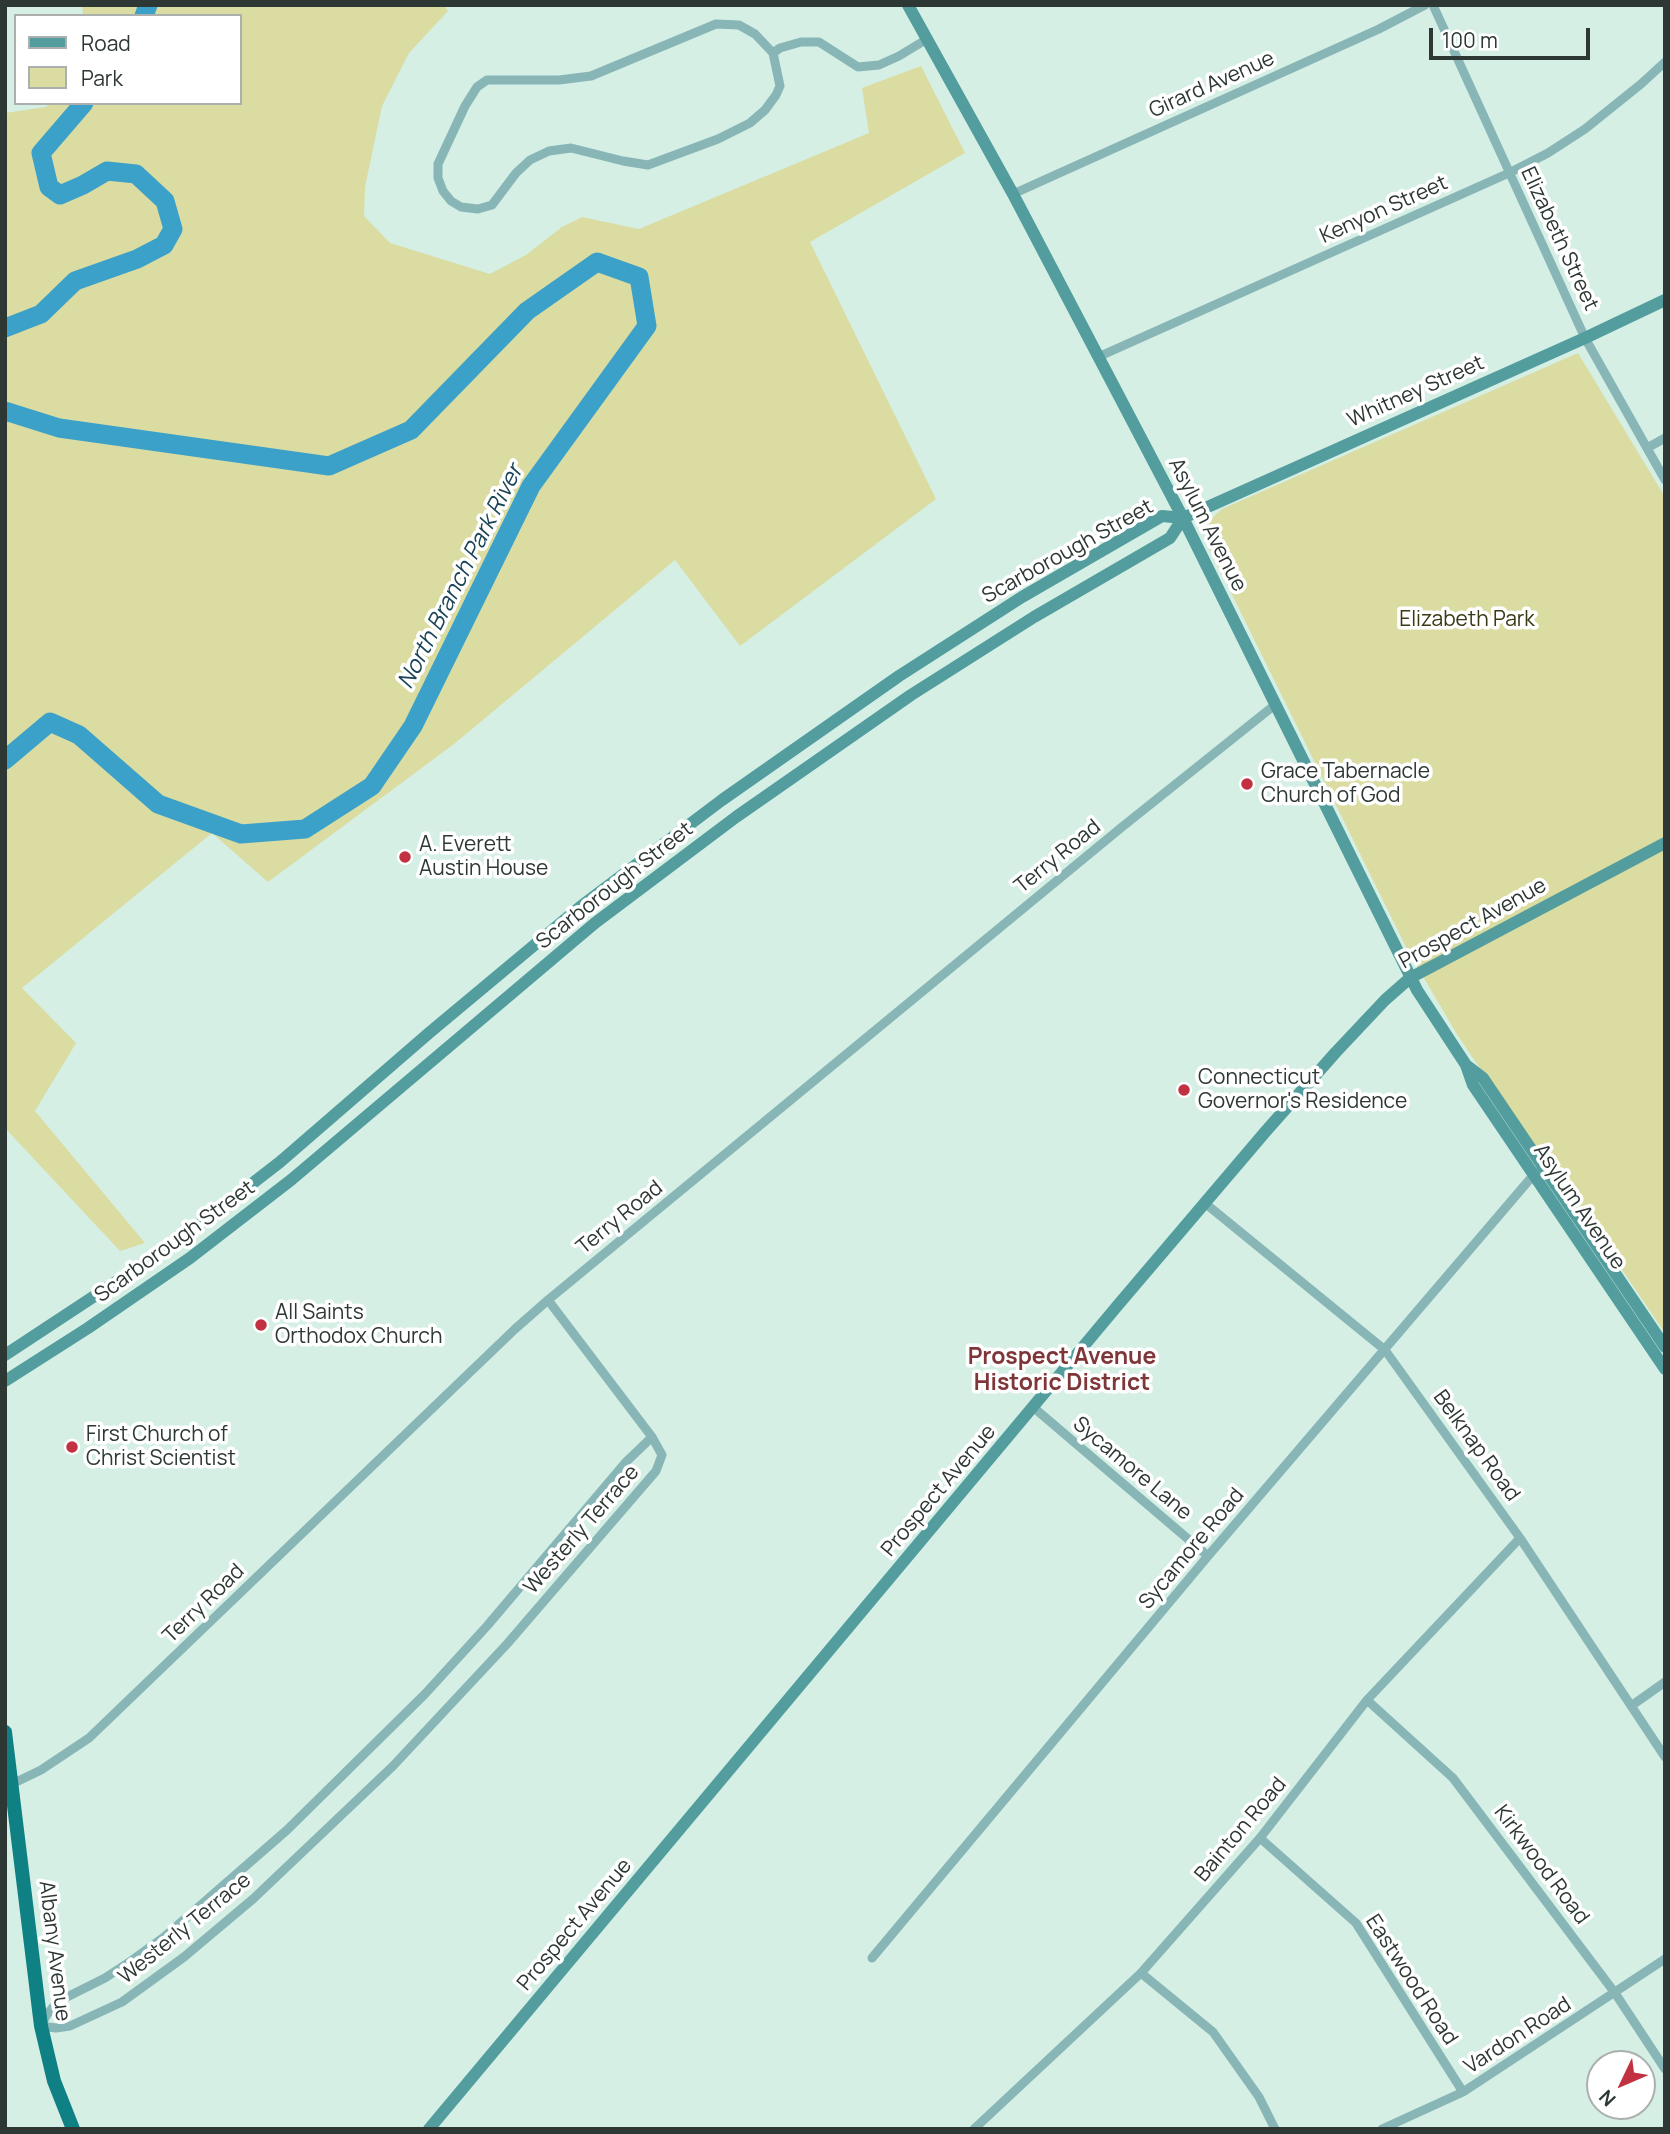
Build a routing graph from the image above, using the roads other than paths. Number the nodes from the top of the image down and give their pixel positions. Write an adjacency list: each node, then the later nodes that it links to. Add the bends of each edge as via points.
1 (908, 5): 4 (main road, Asylum Avenue)
2 (1425, 5): 8 (street, Girard Avenue)
3 (1433, 5): 7 (street, Elizabeth Street)
4 (927, 39): 5 (street, via 879,65 858,66 819,42 800,42); 8 (main road, Asylum Avenue)
5 (773, 53): 5 (street, via 739,25 716,24 591,76 487,80 465,106 438,164 443,191 461,207 478,209 492,205 516,173 549,151 571,148 648,165 718,139 750,123 776,94 780,86)
6 (1665, 62): 7 (street, Kenyon Street, via 1585,130)
7 (1509, 173): 10 (street, Elizabeth Street); 11 (street, Kenyon Street)
8 (1013, 194): 11 (main road, Asylum Avenue)
9 (1665, 300): 10 (main road, Whitney Street)
10 (1585, 338): 13 (street, Elizabeth Street); 15 (main road, Whitney Street)
11 (1098, 357): 15 (main road, Asylum Avenue)
12 (1665, 438): 13 (street)
13 (1647, 448): 14 (street, Elizabeth Street)
14 (1665, 480)
15 (1183, 518): 16 (main road, Scarborough Street, via 1162,516); 17 (main road, Scarborough Street, via 1170,538); 20 (main road, Asylum Avenue)
16 (1022, 597): 17 (main road); 18 (main road, Scarborough Street)
17 (1034, 617): 19 (main road, Scarborough Street)
18 (899, 676): 19 (main road); 21 (main road, Scarborough Street)
19 (911, 695): 22 (main road, Scarborough Street)
20 (1276, 704): 26 (main road, Asylum Avenue); 35 (street, Terry Road)
21 (722, 800): 22 (main road); 24 (main road, Scarborough Street)
22 (736, 817): 25 (main road, Scarborough Street)
23 (1665, 844): 26 (main road, Prospect Avenue)
24 (580, 908): 25 (main road); 27 (main road, Scarborough Street)
25 (595, 923): 28 (main road, Scarborough Street)
26 (1410, 978): 30 (main road, Asylum Avenue, via 1466,1065 1473,1085); 32 (main road, Prospect Avenue, via 1336,1052)
27 (429, 1033): 28 (main road); 29 (main road, Scarborough Street)
28 (444, 1049): 31 (main road, Scarborough Street)
29 (280, 1162): 31 (main road); 33 (main road, Scarborough Street)
30 (1537, 1170): 36 (main road, Asylum Avenue); 37 (street, Sycamore Road); 39 (main road, Asylum Avenue)
31 (291, 1180): 34 (main road, Scarborough Street)
32 (1206, 1203): 37 (street, Belknap Road); 41 (main road, Prospect Avenue)
33 (178, 1241): 34 (main road); 38 (main road, Scarborough Street)
34 (190, 1258): 40 (main road, Scarborough Street)
35 (548, 1300): 42 (street, Westerly Terrace); 50 (street, Terry Road, via 89,1738)
36 (1665, 1347)
37 (1385, 1350): 43 (street, Belknap Road); 44 (street, Sycamore Road)
38 (5, 1356)
39 (1665, 1369)
40 (5, 1381)
41 (1033, 1407): 44 (street, Sycamore Lane); 60 (main road, Prospect Avenue)
42 (652, 1437): 56 (street, Westerly Terrace, via 487,1626 286,1830 163,1938 105,1979 57,2002); 56 (street, Westerly Terrace, via 662,1455 656,1471 507,1644 393,1766 253,1899 184,1957 122,2002 71,2026)
43 (1520, 1538): 46 (street, Bainton Road); 47 (street, Belknap Road)
44 (1208, 1556): 52 (street, Sycamore Road)
45 (1665, 1682): 47 (street)
46 (1367, 1700): 51 (street, Bainton Road); 55 (street, Kirkwood Road, via 1453,1778)
47 (1631, 1706): 49 (street, Belknap Road)
48 (5, 1732): 50 (highway, Albany Avenue)
49 (1665, 1757)
50 (12, 1784): 56 (highway, Albany Avenue)
51 (1260, 1838): 54 (street, Bainton Road); 58 (street, Eastwood Road, via 1356,1923)
52 (872, 1958)
53 (1665, 1959): 55 (street, Vardon Road)
54 (1141, 1973): 61 (street, Bainton Road); 62 (street, via 1213,2032 1259,2097)
55 (1615, 1993): 57 (street, Kirkwood Road); 58 (street, Vardon Road)
56 (41, 2026): 59 (highway, Albany Avenue, via 54,2081)
57 (1665, 2069)
58 (1463, 2092): 63 (street, Vardon Road)
59 (73, 2129)
60 (429, 2129)
61 (974, 2129)
62 (1275, 2129)
63 (1382, 2129)

